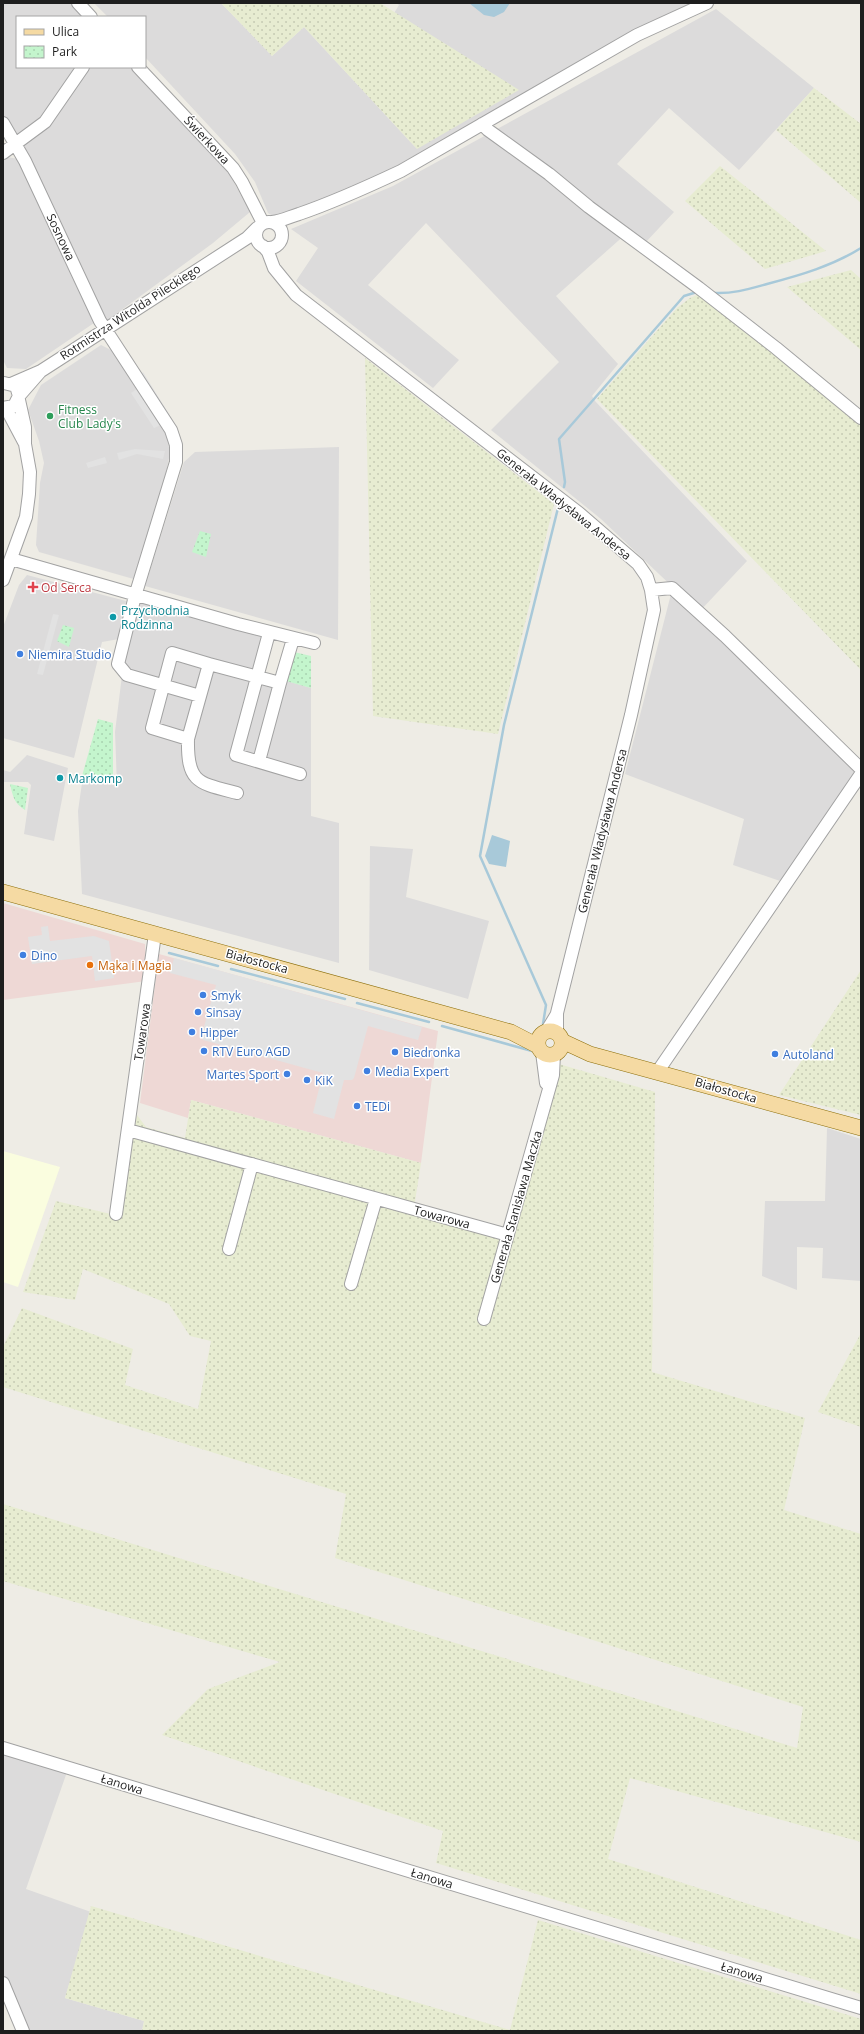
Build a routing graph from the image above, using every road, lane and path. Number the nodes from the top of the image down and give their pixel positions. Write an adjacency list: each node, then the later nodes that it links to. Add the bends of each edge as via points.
1 (78, 3): 3 (street)
2 (707, 3): 7 (street, Rotmistrza Witolda Pileckiego, via 637,35)
3 (90, 16)
4 (82, 68): 8 (street, via 45,122)
5 (139, 68): 11 (street, Świerkowa, via 233,168)
6 (3, 122): 8 (street, Sosnowa)
7 (482, 124): 10 (street, Rotmistrza Witolda Pileckiego, via 401,171); 21 (street, via 776,348)
8 (17, 144): 9 (street); 16 (street, Sosnowa)
9 (3, 153)
10 (314, 209): 11 (street, Rotmistrza Witolda Pileckiego); 12 (street, Rotmistrza Witolda Pileckiego)
11 (264, 224): 12 (street, via 279,227); 13 (street, via 256,236); 14 (street, Rotmistrza Witolda Pileckiego, via 247,238)
12 (280, 239): 13 (street, via 272,247); 15 (street)
13 (262, 245): 14 (street, Rotmistrza Witolda Pileckiego); 15 (street, Generała Władysława Andersa)
14 (220, 253): 16 (street, Rotmistrza Witolda Pileckiego)
15 (279, 274): 25 (street, Generała Władysława Andersa, via 296,295 579,513 638,564 647,577)
16 (104, 329): 17 (street, Rotmistrza Witolda Pileckiego); 26 (street, Sosnowa, via 170,430 176,445 176,462)
17 (41, 371): 18 (street, Rotmistrza Witolda Pileckiego); 19 (street, Rotmistrza Witolda Pileckiego)
18 (6, 382): 19 (street, via 18,391)
19 (19, 398): 20 (street, Rotmistrza Witolda Pileckiego, via 14,406); 22 (street, via 25,427)
20 (5, 408): 22 (street)
21 (861, 418)
22 (24, 444): 23 (street, via 30,472 29,494 26,517)
23 (12, 559): 24 (street); 26 (street)
24 (3, 580)
25 (651, 590): 37 (street, via 672,588); 43 (street, Generała Władysława Andersa, via 654,610)
26 (135, 596): 27 (street); 33 (street, Sosnowa, via 118,664 127,675)
27 (269, 633): 28 (street); 31 (street)
28 (292, 639): 29 (street); 32 (street)
29 (314, 643)
30 (209, 664): 31 (street); 33 (street, via 172,653); 34 (street)
31 (257, 677): 32 (street); 36 (street, via 236,754)
32 (280, 683): 36 (street)
33 (164, 686): 34 (street); 35 (street, via 152,728)
34 (200, 696): 35 (street)
35 (188, 739): 40 (street, via 187,760 194,777 206,785)
36 (259, 761): 38 (street)
37 (861, 769)
38 (300, 774)
39 (861, 774): 44 (street)
40 (237, 793)
41 (3, 892): 42 (main road, Białostocka)
42 (155, 934): 43 (main road, Białostocka); 46 (street, Towarowa)
43 (550, 1043): 44 (main road, Białostocka); 50 (street, Generała Stanisława Maczka, via 553,1075)
44 (658, 1071): 45 (main road, Białostocka)
45 (861, 1128)
46 (128, 1130): 47 (street, Towarowa); 49 (street, Towarowa)
47 (252, 1164): 48 (street, Towarowa); 51 (street)
48 (376, 1199): 50 (street, Towarowa); 52 (street)
49 (116, 1214)
50 (508, 1235): 53 (street, Generała Stanisława Maczka)
51 (229, 1249)
52 (351, 1284)
53 (484, 1319)
54 (3, 1748): 56 (street, Łanowa)
55 (3, 1983): 57 (street)
56 (861, 2008)
57 (23, 2031)

